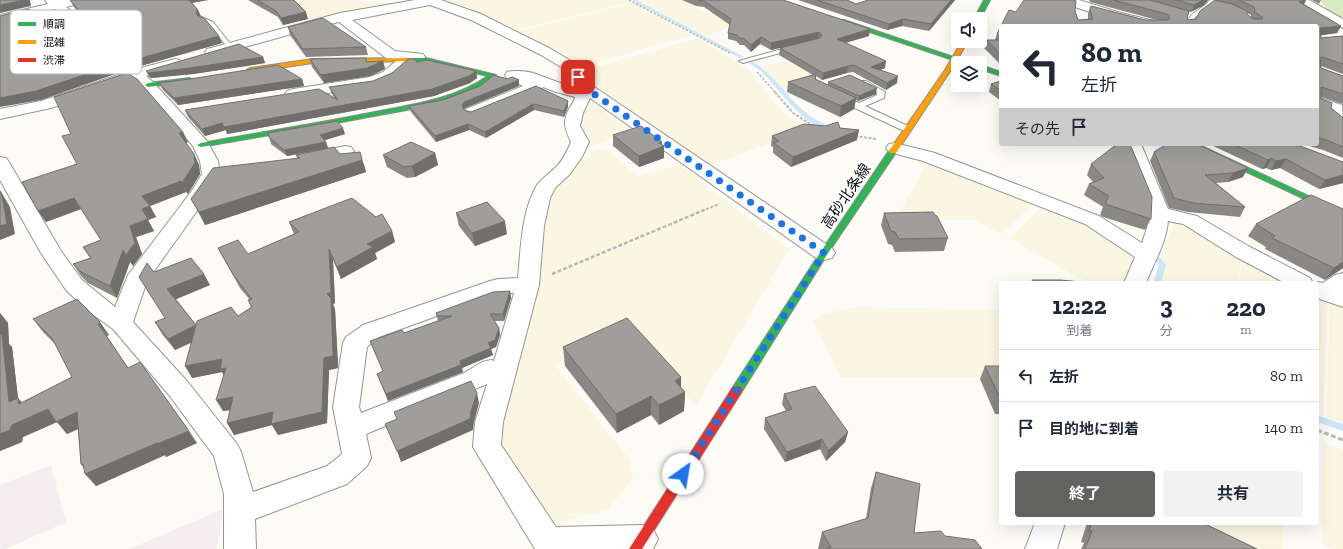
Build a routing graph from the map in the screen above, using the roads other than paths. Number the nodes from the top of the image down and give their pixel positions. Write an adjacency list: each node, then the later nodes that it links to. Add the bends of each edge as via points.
1 (78, 0): 7 (street)
2 (429, 0): 15 (street); 43 (street, via 476,17 546,52 570,66)
3 (987, 0): 11 (main road)
4 (1066, 0): 6 (street)
5 (1301, 0): 22 (street, via 1314,10)
6 (1081, 2): 17 (street); 20 (street)
7 (55, 3): 9 (street); 10 (street)
8 (1213, 3): 14 (lane)
9 (31, 10)
10 (63, 10)
11 (981, 12)
12 (1184, 14): 14 (lane)
13 (10, 16): 18 (street)
14 (1192, 16): 21 (lane)
15 (340, 17): 24 (street); 29 (street, via 391,55)
16 (832, 18): 26 (main road)
17 (1080, 18)
18 (0, 19)
19 (202, 19): 24 (lane, via 211,23)
20 (1152, 24)
21 (1189, 24)
22 (1343, 24)
23 (798, 46): 30 (lane)
24 (230, 47): 25 (street)
25 (202, 56)
26 (951, 57)
27 (186, 60): 34 (street)
28 (406, 60): 29 (main road); 33 (main road, via 313,61); 44 (street, via 388,75 374,81)
29 (426, 60): 38 (main road)
30 (747, 60)
31 (951, 64): 51 (main road, 高砂北条線)
32 (987, 69): 35 (main road)
33 (244, 71)
34 (142, 73)
35 (999, 73)
36 (137, 74): 37 (street)
37 (134, 75): 42 (street); 50 (street, via 45,105)
38 (493, 75): 39 (street); 53 (main road, via 476,87 438,101)
39 (512, 75): 43 (street, via 528,76 561,89); 48 (street, via 536,86)
40 (200, 79): 42 (main road)
41 (856, 79): 47 (lane, via 882,92 881,96)
42 (148, 85): 53 (street, via 181,112)
43 (584, 90): 62 (street); 65 (street, via 572,126 580,142 564,172 547,185 540,198 534,226)
44 (279, 96)
45 (838, 97): 47 (lane)
46 (1319, 103): 49 (street)
47 (859, 106): 51 (lane)
48 (472, 112)
49 (1341, 112)
50 (0, 114)
51 (907, 129): 52 (main road, 高砂北条線)
52 (897, 145): 61 (street, via 1092,220); 62 (main road, 高砂北条線)
53 (201, 146): 66 (street, via 218,173 199,194 136,280)
54 (1133, 146): 59 (street)
55 (1196, 146): 60 (main road)
56 (345, 151): 58 (street)
57 (0, 162): 66 (street, via 48,247 74,285)
58 (291, 162)
59 (1159, 213): 61 (street, via 1158,228); 64 (street, via 1190,220 1249,256)
60 (1343, 215)
61 (1149, 251): 63 (street)
62 (824, 253): 71 (main road, 高砂北条線)
63 (1136, 281)
64 (1298, 281)
65 (528, 284): 68 (street, via 498,286 371,331 355,343 346,407); 71 (street, via 489,422 487,447 548,542)
66 (121, 323): 69 (street, via 178,388 227,452 239,494)
67 (491, 369): 68 (street, via 473,380)
68 (350, 429): 69 (street, via 357,458 336,475)
69 (239, 511): 72 (street)
70 (1049, 525): 73 (street)
71 (639, 544)
72 (240, 549)
73 (1040, 549)

